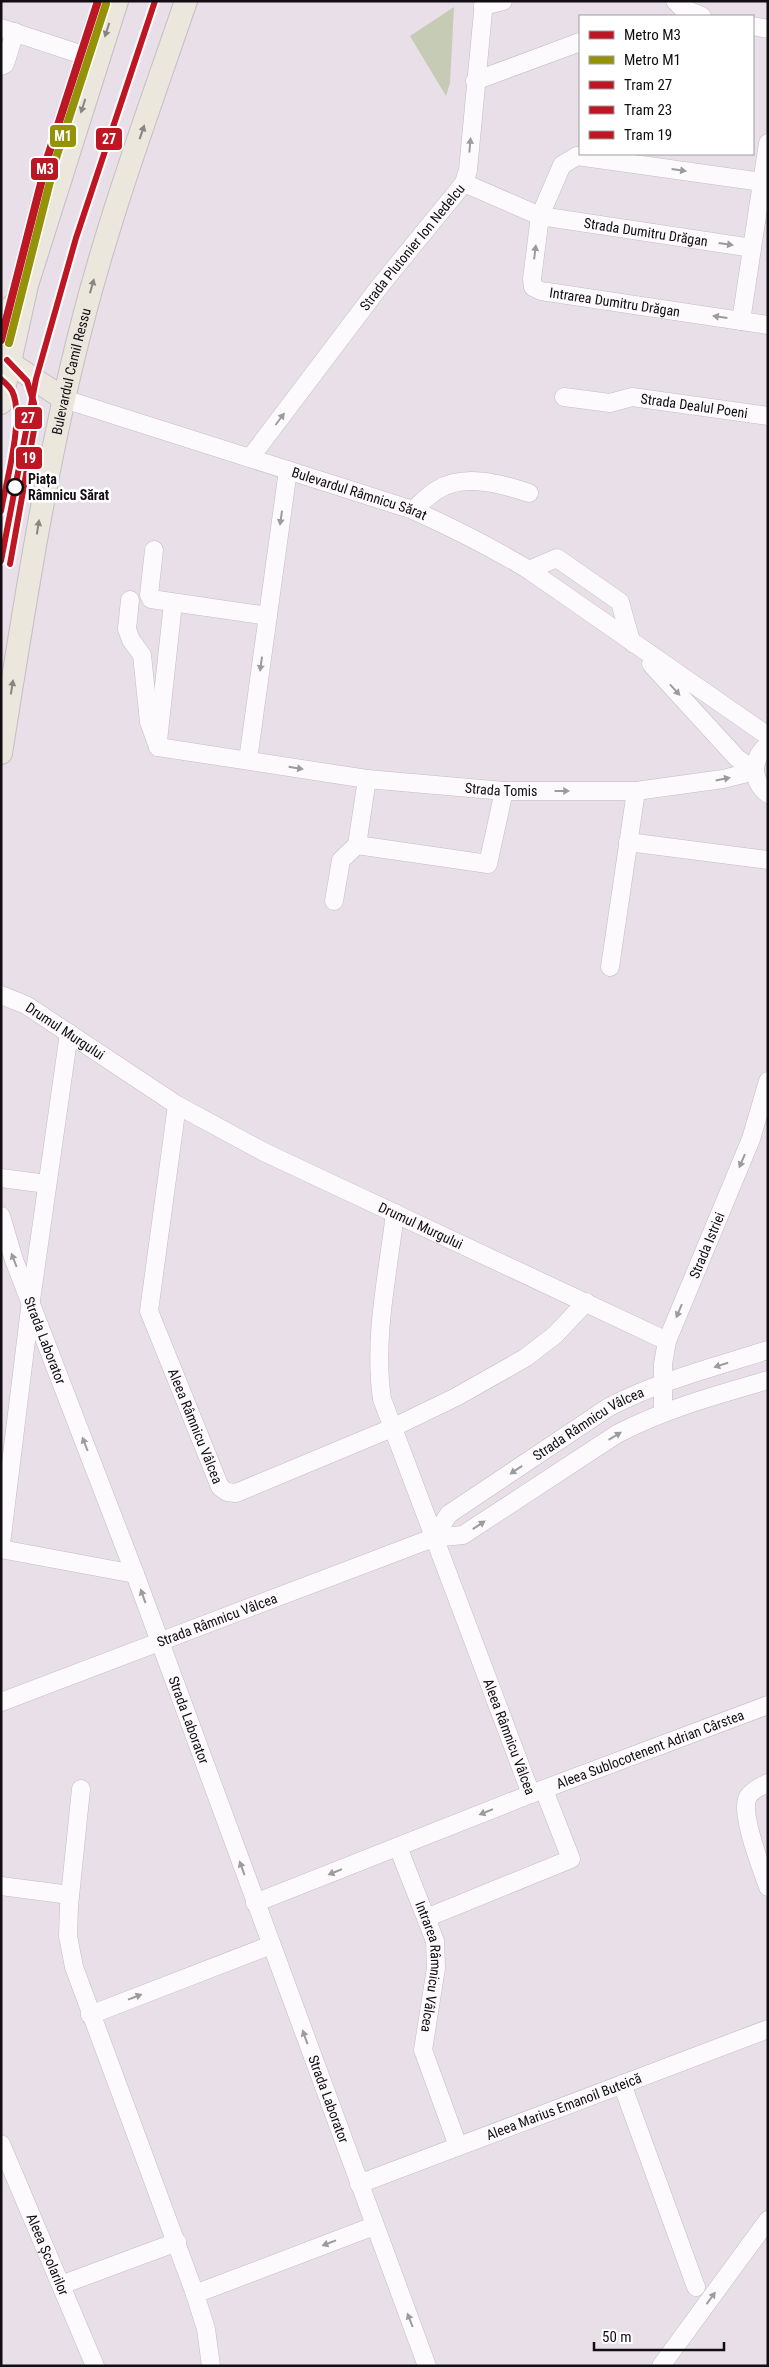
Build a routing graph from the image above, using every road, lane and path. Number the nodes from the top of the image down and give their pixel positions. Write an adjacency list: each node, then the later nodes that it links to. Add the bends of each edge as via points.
1 (117, 1): 11 (main road, one-way to 11)
2 (186, 1): 26 (main road, Bulevardul Camil Ressu, one-way to 2, via 103,250)
3 (503, 1): 5 (street)
4 (675, 1): 6 (street)
5 (483, 4): 13 (street, Strada Plutonier Ion Nedelcu)
6 (698, 15)
7 (754, 26): 9 (street)
8 (8, 30): 11 (street); 12 (street, via 5,64)
9 (768, 30)
10 (579, 42): 13 (street)
11 (98, 60): 20 (main road, one-way to 20)
12 (1, 66)
13 (475, 81): 17 (street, Strada Plutonier Ion Nedelcu, one-way to 13, via 468,170)
14 (768, 143): 16 (street)
15 (643, 159): 16 (street, one-way to 16); 18 (street, via 577,156 562,165)
16 (762, 182): 19 (street)
17 (464, 183): 18 (street, Strada Dumitru Drăgan); 28 (street, Strada Plutonier Ion Nedelcu, one-way to 17, via 380,286)
18 (540, 216): 19 (street, Strada Dumitru Drăgan, one-way to 19); 22 (street, Intrarea Dumitru Drăgan, one-way to 18, via 541,291 533,287)
19 (752, 248): 22 (street)
20 (27, 285): 21 (main road, via 18,301); 24 (main road)
21 (1, 316)
22 (741, 321): 23 (street, Intrarea Dumitru Drăgan)
23 (768, 325)
24 (4, 377): 26 (main road)
25 (564, 396): 27 (street, Strada Dealul Poeni, via 610,403 632,397)
26 (64, 399): 28 (street, Bulevardul Râmnicu Sărat); 41 (main road, Bulevardul Camil Ressu, one-way to 26, via 42,499)
27 (768, 416)
28 (250, 458): 29 (street, Bulevardul Râmnicu Sărat)
29 (288, 470): 31 (street, Bulevardul Râmnicu Sărat); 36 (street, one-way to 36)
30 (529, 493): 31 (street, via 494,482 460,483 438,489)
31 (413, 510): 33 (street, Bulevardul Râmnicu Sărat, via 488,545)
32 (154, 550): 35 (street, via 149,595 154,600)
33 (529, 570): 37 (street, Bulevardul Râmnicu Sărat); 37 (street, via 557,558 612,596 620,602)
34 (130, 600): 40 (street, via 127,629 142,655 149,722)
35 (173, 603): 36 (street); 40 (street)
36 (268, 616): 42 (street, one-way to 42)
37 (631, 641): 38 (street, Bulevardul Râmnicu Sărat); 43 (street, Bulevardul Râmnicu Sărat, one-way to 43, via 737,758)
38 (768, 736)
39 (768, 745): 43 (street, via 759,753)
40 (158, 746): 42 (street, Strada Tomis)
41 (1, 753)
42 (248, 760): 44 (street, Strada Tomis, one-way to 44)
43 (754, 771): 46 (street, Strada Tomis, one-way to 43, via 723,780); 47 (street, via 758,783)
44 (366, 779): 45 (street, Strada Tomis); 49 (street)
45 (504, 791): 46 (street, Strada Tomis, one-way to 46); 49 (street, via 488,864)
46 (636, 791): 48 (street)
47 (768, 794)
48 (628, 842): 50 (street); 52 (street)
49 (357, 845): 51 (street, via 341,860)
50 (768, 860)
51 (334, 901)
52 (610, 966)
53 (1, 995): 54 (street, Drumul Murgului, via 26,1005)
54 (69, 1033): 56 (street, Drumul Murgului); 59 (street)
55 (768, 1081): 57 (street, Strada Istriei)
56 (176, 1105): 60 (street, Drumul Murgului, via 264,1152); 69 (street, Aleea Râmnicu Vâlcea, via 149,1311 220,1487 236,1493)
57 (759, 1140): 64 (street, Strada Istriei, one-way to 64)
58 (1, 1178): 59 (street)
59 (47, 1184): 62 (street)
60 (395, 1213): 63 (street, Drumul Murgului); 69 (street, Aleea Râmnicu Vâlcea, via 378,1372 382,1399)
61 (1, 1216): 62 (street, Strada Laborator, one-way to 61)
62 (31, 1300): 71 (street); 73 (street, Strada Laborator, one-way to 62)
63 (586, 1302): 64 (street, Drumul Murgului); 69 (street, via 555,1335 525,1358)
64 (667, 1341): 67 (street, Strada Istriei)
65 (768, 1350): 67 (street, Strada Râmnicu Vâlcea, one-way to 67)
66 (768, 1380): 68 (street, Strada Râmnicu Vâlcea)
67 (663, 1383): 68 (street, Strada Istriei); 70 (street, Strada Râmnicu Vâlcea, one-way to 70, via 609,1407 449,1514)
68 (663, 1412): 70 (street, Strada Râmnicu Vâlcea, one-way to 68, via 462,1535 617,1434)
69 (392, 1428): 70 (street, Aleea Râmnicu Vâlcea)
70 (433, 1538): 74 (street, Strada Râmnicu Vâlcea); 79 (street, Aleea Râmnicu Vâlcea)
71 (1, 1542)
72 (1, 1549): 73 (street)
73 (135, 1574): 74 (street, Strada Laborator, one-way to 73)
74 (160, 1642): 75 (street, Strada Râmnicu Vâlcea); 84 (street, Strada Laborator, one-way to 74)
75 (1, 1702)
76 (768, 1705): 79 (street, Aleea Sublocotenent Adrian Cârstea)
77 (768, 1783): 82 (street, via 753,1791 747,1799 746,1810 753,1844)
78 (81, 1789): 83 (street)
79 (538, 1792): 80 (street, Aleea Râmnicu Vâlcea, one-way to 80); 85 (street, via 571,1859)
80 (398, 1847): 84 (street, Aleea Râmnicu Vâlcea, one-way to 84); 85 (street, Intrarea Râmnicu Vâlcea)
81 (1, 1886): 83 (street)
82 (768, 1887)
83 (70, 1895): 87 (street, via 68,1936 74,1967)
84 (255, 1903): 86 (street, Strada Laborator)
85 (426, 1918): 91 (street, Intrarea Râmnicu Vâlcea, via 437,1954 423,2050)
86 (271, 1945): 87 (street, one-way to 86); 92 (street, Strada Laborator, one-way to 86)
87 (90, 2014): 95 (street)
88 (768, 2029): 89 (street, Aleea Marius Emanoil Buteică)
89 (622, 2084): 91 (street, Aleea Marius Emanoil Buteică); 97 (street)
90 (1, 2144): 96 (street, Aleea Școlarilor)
91 (458, 2146): 92 (street, Aleea Marius Emanoil Buteică)
92 (358, 2184): 94 (street, Strada Laborator)
93 (768, 2220): 102 (street, one-way to 93)
94 (374, 2226): 98 (street, one-way to 98); 101 (street, Strada Laborator, one-way to 94)
95 (177, 2242): 96 (street); 98 (street)
96 (61, 2285): 99 (street, Aleea Școlarilor)
97 (696, 2287)
98 (195, 2294): 100 (street, via 206,2329)
99 (95, 2366)
100 (211, 2366)
101 (427, 2366)
102 (661, 2366)

